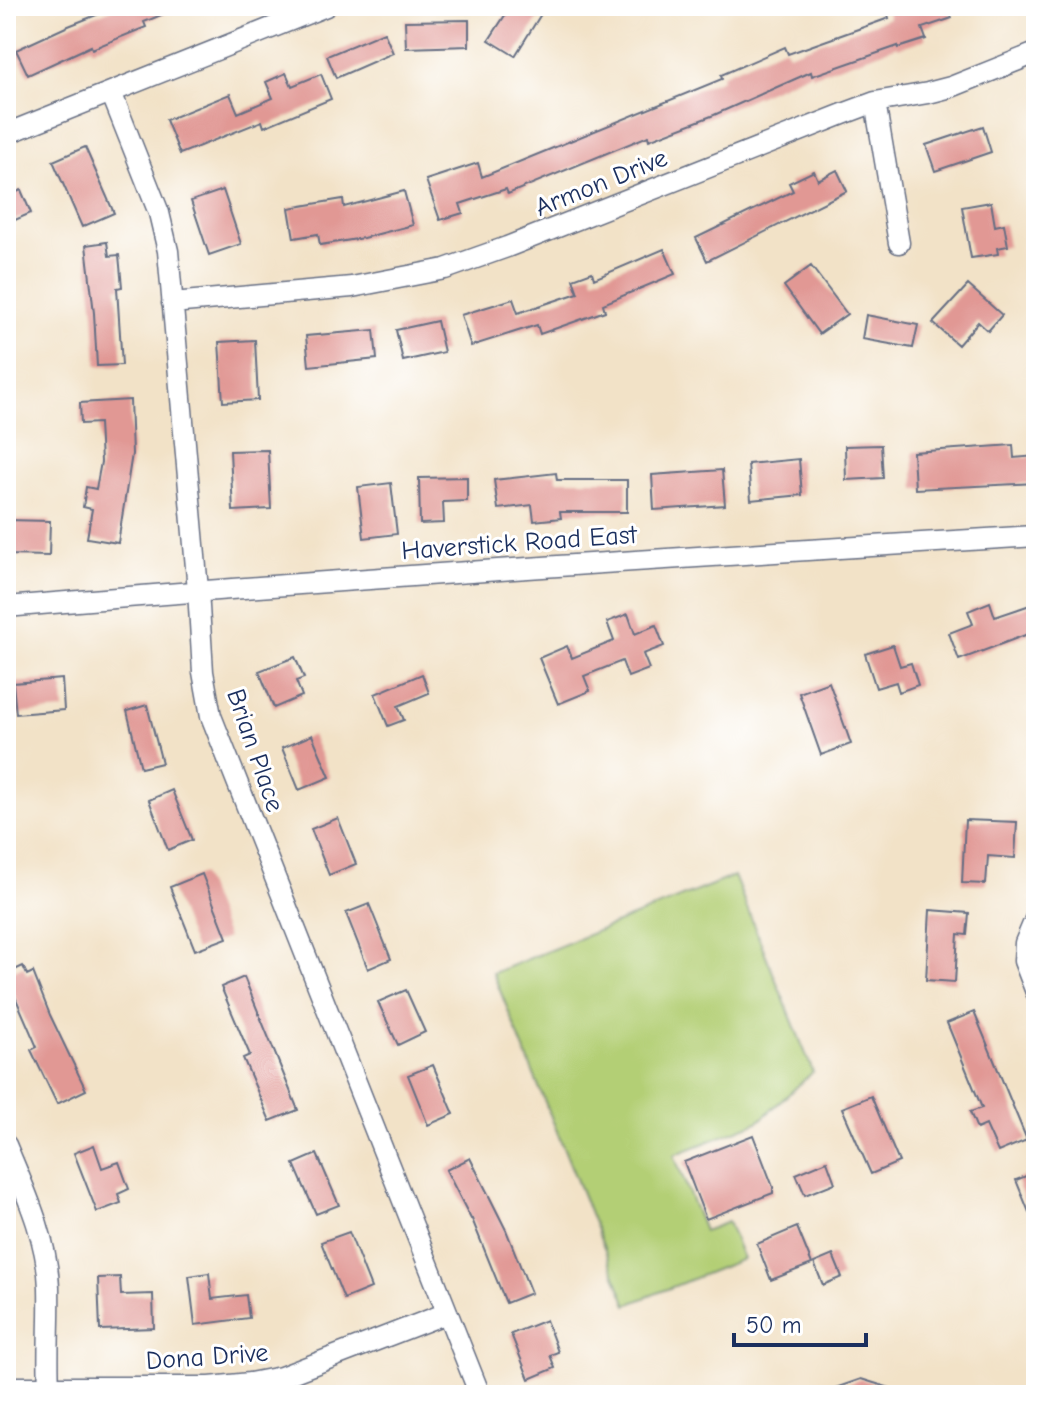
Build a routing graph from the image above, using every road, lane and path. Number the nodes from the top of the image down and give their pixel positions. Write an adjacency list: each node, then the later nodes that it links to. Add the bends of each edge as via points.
1 (326, 6): 3 (street)
2 (1036, 53): 4 (street, Armon Drive, via 951,87)
3 (111, 92): 5 (street); 7 (street, Brian Place, via 159,213)
4 (875, 102): 6 (street); 7 (street, Armon Drive, via 445,269 352,287)
5 (6, 134)
6 (899, 243)
7 (172, 303): 9 (street, Brian Place)
8 (1036, 536): 9 (street, Haverstick Road East)
9 (198, 590): 10 (street, Haverstick Road East); 14 (street, Brian Place, via 211,716)
10 (6, 607)
11 (1036, 917): 12 (street, via 1024,961)
12 (1036, 992)
13 (6, 1145): 16 (street, via 43,1247 49,1285)
14 (447, 1313): 16 (street, Dona Drive, via 266,1380 210,1387); 17 (street, Brian Place)
15 (6, 1387): 16 (street, Dona Drive)
16 (49, 1387)
17 (480, 1395)

